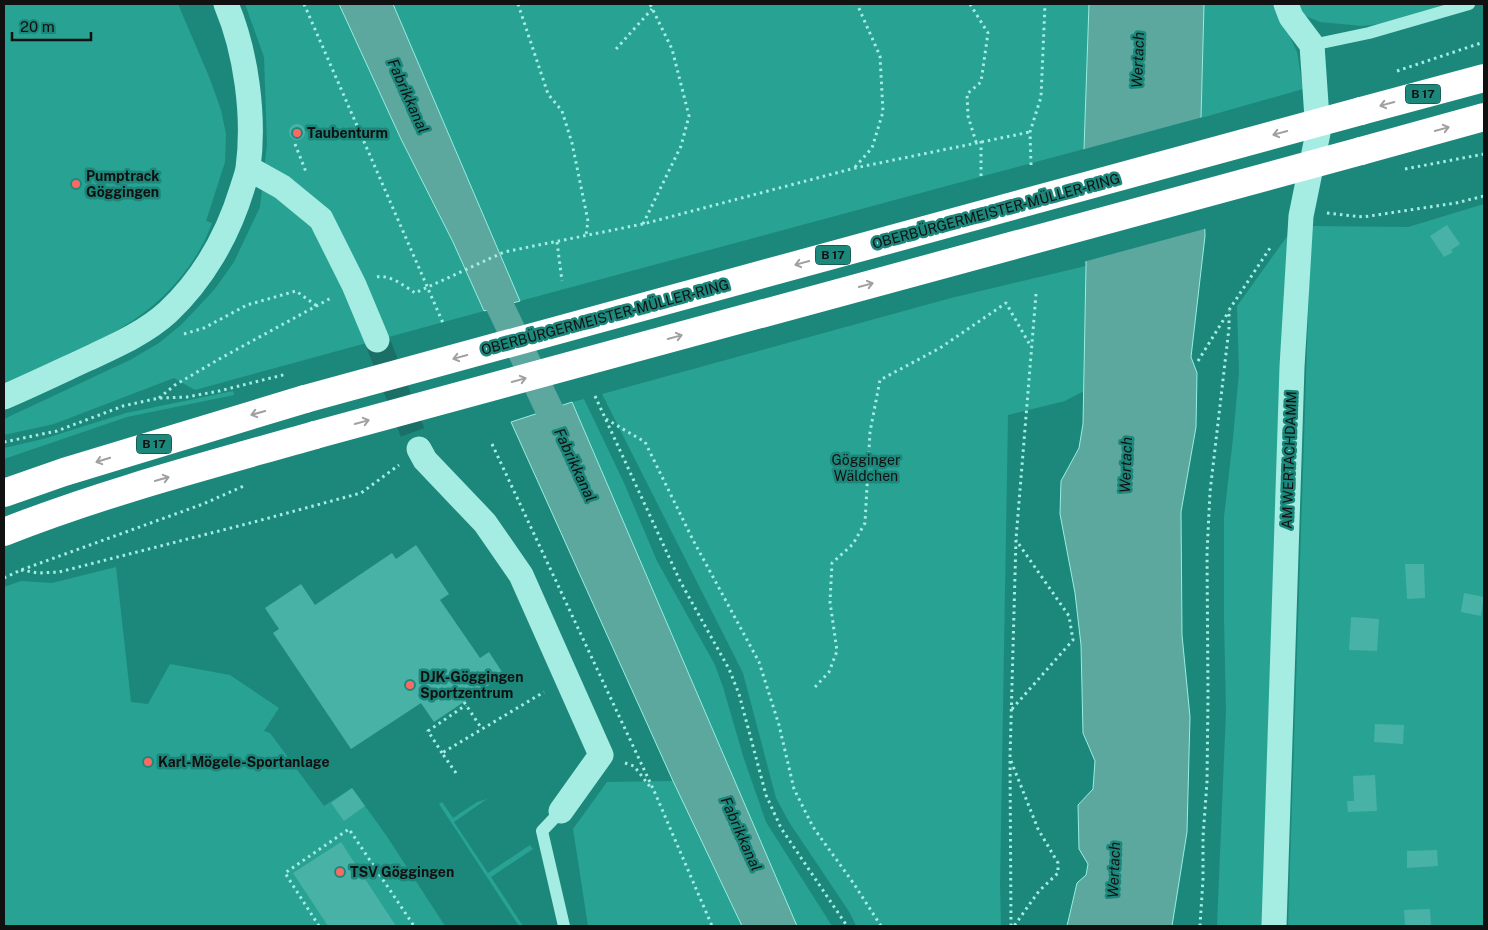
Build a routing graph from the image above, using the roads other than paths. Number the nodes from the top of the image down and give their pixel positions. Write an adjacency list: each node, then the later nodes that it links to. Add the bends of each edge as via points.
1 (226, 4): 7 (street, via 244,61 250,128)
2 (1286, 4): 4 (street, via 1291,17)
3 (1469, 4): 4 (lane, via 1369,33)
4 (1312, 45): 15 (street, AM WERTACHDAMM, via 1318,132 1301,216 1292,386)
5 (1484, 78): 11 (highway, OBERBÜRGERMEISTER-MÜLLER-RING / B 17, one-way to 11, bridge, via 305,399)
6 (1484, 117): 12 (highway, one-way to 6, bridge, via 101,497 315,435)
7 (248, 168): 8 (street, via 282,187 321,219); 9 (street, via 236,210 216,250 198,279 168,312 124,342)
8 (377, 340)
9 (4, 397)
10 (422, 454): 13 (street, via 485,523 521,575 601,755)
11 (4, 493)
12 (4, 532)
13 (561, 811): 14 (lane, via 542,831)
14 (564, 926)
15 (1274, 926)

